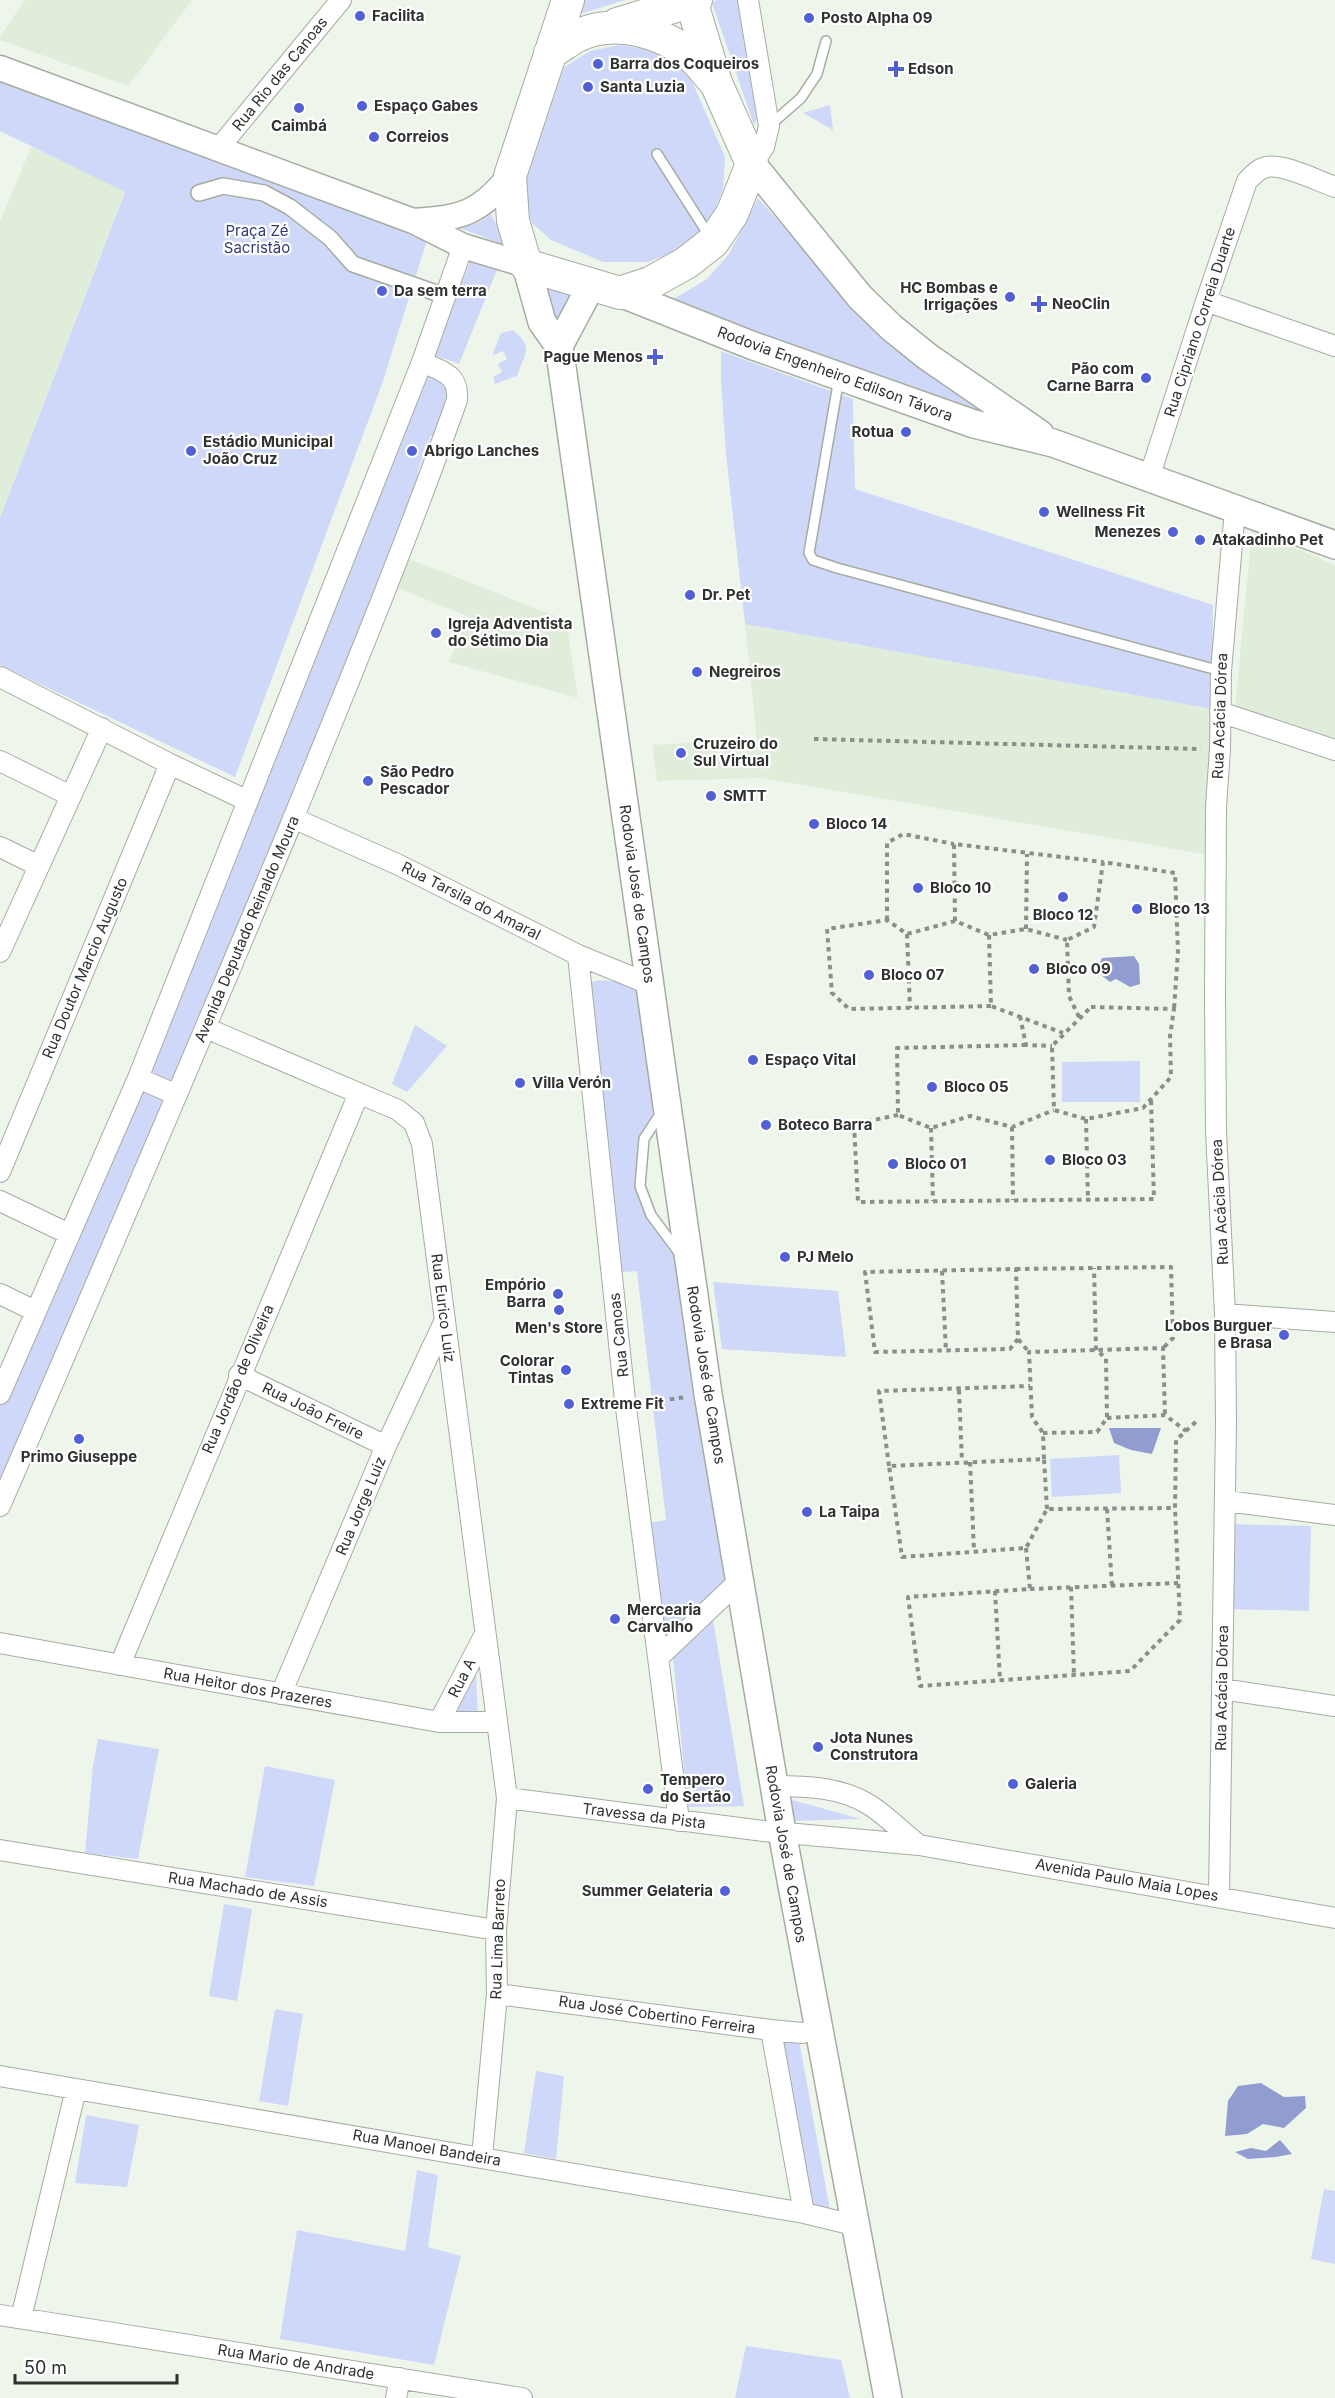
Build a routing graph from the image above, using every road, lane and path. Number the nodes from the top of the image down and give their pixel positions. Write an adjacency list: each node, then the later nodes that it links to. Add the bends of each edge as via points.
1 (341, 0): 11 (street, Rua Rio das Canoas)
2 (568, 0): 7 (main road, Rodovia José de Campos)
3 (748, 0): 10 (street)
4 (693, 1): 5 (main road); 9 (main road)
5 (607, 27): 7 (main road, via 579,35); 9 (main road, via 642,30 665,39 691,55)
6 (826, 41): 10 (lane, via 817,74 801,98)
7 (550, 53): 14 (main road, Rodovia José de Campos)
8 (0, 68): 11 (street)
9 (716, 82): 13 (main road)
10 (769, 126): 13 (street, via 764,147)
11 (218, 149): 17 (street)
12 (657, 154): 18 (lane)
13 (752, 164): 18 (main road, via 732,214); 28 (main road, Rodovia Engenheiro Edilson Távora, via 860,297 892,328)
14 (510, 176): 17 (street, via 483,204 467,213); 20 (main road, Rodovia José de Campos, via 513,221)
15 (1335, 187): 23 (street, Rua Cipriano Correia Duarte, via 1282,168 1268,166 1258,170 1247,181)
16 (199, 193): 22 (street, via 223,186 264,193 322,232 353,264)
17 (413, 221): 19 (street)
18 (713, 242): 21 (main road, via 650,283)
19 (463, 246): 20 (street); 22 (street)
20 (526, 265): 21 (main road); 24 (main road, Rodovia José de Campos, via 542,322)
21 (606, 289): 24 (main road); 27 (main road, Rodovia Engenheiro Edilson Távora)
22 (445, 296): 26 (street)
23 (1206, 301): 25 (street); 29 (street, Rua Cipriano Correia Duarte)
24 (559, 346): 57 (main road, Rodovia José de Campos)
25 (1335, 346)
26 (422, 362): 42 (street); 43 (street, Avenida Deputado Reinaldo Moura, via 454,380 457,400)
27 (839, 376): 28 (main road, Rodovia Engenheiro Edilson Távora, via 974,424); 32 (lane, via 809,553 813,560)
28 (1053, 443): 29 (main road, Rodovia Engenheiro Edilson Távora)
29 (1149, 478): 30 (main road, Rodovia Engenheiro Edilson Távora)
30 (1235, 509): 31 (main road, Rodovia Engenheiro Edilson Távora); 32 (street, Rua Acácia Dórea)
31 (1335, 545)
32 (1221, 671): 34 (street, Rua Acácia Dórea)
33 (0, 677): 35 (street)
34 (1220, 712): 38 (street); 89 (street, Rua Acácia Dórea, via 1215,996 1217,1176)
35 (102, 728): 40 (street); 41 (street)
36 (814, 739): 37 (path)
37 (1211, 750)
38 (1335, 750)
39 (0, 761): 41 (street)
40 (170, 764): 42 (street); 77 (street, Rua Doutor Marcio Augusto)
41 (71, 796): 48 (street)
42 (248, 801): 67 (street)
43 (293, 818): 56 (street, Rua Tarsila do Amaral, via 399,865); 63 (street, Avenida Deputado Reinaldo Moura)
44 (954, 844): 46 (path); 49 (path, via 903,834 887,843); 50 (path)
45 (0, 847): 48 (street)
46 (1027, 854): 47 (path); 51 (path)
47 (1103, 862): 54 (path, via 1094,927); 60 (path, via 1175,873 1178,952)
48 (39, 866): 55 (street)
49 (887, 920): 52 (path); 59 (path, via 827,929 832,993 849,1009)
50 (955, 921): 52 (path); 53 (path)
51 (1026, 929): 53 (path); 54 (path)
52 (907, 934): 59 (path)
53 (989, 935): 58 (path)
54 (1067, 940): 62 (path, via 1069,996)
55 (2, 941)
56 (578, 955): 57 (street, Rua Tarsila do Amaral); 129 (street, Rua Canoas, via 625,1400)
57 (649, 984): 71 (main road, Rodovia José de Campos)
58 (991, 1006): 59 (path); 61 (path)
59 (910, 1008)
60 (1174, 1010): 62 (path, via 1091,1007); 70 (path, via 1171,1077)
61 (1020, 1016): 64 (path); 65 (path)
62 (1079, 1017): 64 (path)
63 (206, 1028): 68 (street, Rua Eurico Luiz); 69 (street, Avenida Deputado Reinaldo Moura)
64 (1063, 1033): 66 (path)
65 (1026, 1045): 66 (path); 73 (path, via 897,1048)
66 (1052, 1046): 72 (path)
67 (138, 1078): 69 (street); 82 (street)
68 (359, 1093): 90 (street, Rua Eurico Luiz, via 398,1110 414,1124 422,1144); 97 (street, Rua Jordão de Oliveira)
69 (177, 1095): 114 (street, Avenida Deputado Reinaldo Moura)
70 (1151, 1099): 74 (path, via 1143,1108); 79 (path, via 1154,1199)
71 (665, 1107): 83 (main road, Rodovia José de Campos); 83 (lane, via 644,1139 640,1186 651,1215)
72 (1054, 1110): 74 (path); 75 (path)
73 (898, 1115): 76 (path); 81 (path, via 854,1124 858,1202)
74 (1086, 1119): 79 (path)
75 (1012, 1127): 76 (path, via 970,1116); 78 (path)
76 (931, 1128): 81 (path)
77 (0, 1172)
78 (1013, 1200): 79 (path); 81 (path)
79 (1088, 1200)
80 (0, 1201): 82 (street)
81 (933, 1201)
82 (69, 1234): 88 (street)
83 (690, 1268): 101 (main road, Rodovia José de Campos)
84 (1094, 1268): 85 (path); 93 (path, via 1171,1267 1173,1338); 94 (path)
85 (1016, 1269): 86 (path); 92 (path)
86 (942, 1271): 95 (path); 95 (path, via 865,1272 875,1352)
87 (0, 1294): 88 (street)
88 (35, 1311): 98 (street)
89 (1225, 1314): 91 (street); 113 (street, Rua Acácia Dórea)
90 (445, 1320): 108 (street, Rua Jorge Luiz); 127 (street, Rua Eurico Luiz)
91 (1335, 1322)
92 (1018, 1339): 95 (path, via 1010,1349); 96 (path)
93 (1163, 1348): 94 (path); 103 (path)
94 (1096, 1350): 96 (path); 104 (path, via 1106,1358)
95 (946, 1351)
96 (1029, 1352): 99 (path)
97 (239, 1375): 108 (street, Rua João Freire); 130 (street, Rua Jordão de Oliveira)
98 (2, 1385)
99 (1030, 1386): 100 (path); 107 (path, via 1032,1417)
100 (959, 1390): 110 (path); 112 (path, via 879,1391)
101 (708, 1394): 102 (path); 121 (main road, Rodovia José de Campos)
102 (652, 1402)
103 (1165, 1415): 104 (path); 106 (path)
104 (1107, 1418): 107 (path, via 1097,1432)
105 (1198, 1420): 106 (path)
106 (1186, 1431): 115 (path, via 1176,1440)
107 (1044, 1433): 109 (path)
108 (386, 1446): 134 (street, Rua Jorge Luiz)
109 (1044, 1459): 111 (path); 116 (path)
110 (962, 1462): 111 (path); 112 (path)
111 (970, 1462): 120 (path)
112 (889, 1466): 120 (path, via 902,1557)
113 (1226, 1501): 118 (street); 133 (street, Rua Acácia Dórea)
114 (0, 1506)
115 (1175, 1508): 117 (path); 122 (path)
116 (1047, 1509): 117 (path); 119 (path)
117 (1107, 1509): 123 (path)
118 (1335, 1515)
119 (1026, 1548): 120 (path); 125 (path)
120 (974, 1551)
121 (738, 1582): 129 (street); 138 (main road, Rodovia José de Campos)
122 (1178, 1582): 123 (path); 131 (path, via 1180,1620 1130,1671)
123 (1112, 1586): 124 (path)
124 (1071, 1587): 125 (path); 131 (path)
125 (1030, 1589): 126 (path)
126 (995, 1591): 132 (path); 132 (path, via 908,1597 920,1686)
127 (485, 1634): 136 (street, Rua A); 137 (street, Rua Eurico Luiz)
128 (0, 1643): 130 (street, Rua Heitor dos Prazeres)
129 (659, 1657): 140 (street, Rua Canoas)
130 (120, 1665): 134 (street, Rua Heitor dos Prazeres)
131 (1074, 1675): 132 (path)
132 (1000, 1680)
133 (1222, 1689): 135 (street); 144 (street, Rua Acácia Dórea)
134 (281, 1694): 136 (street, Rua Heitor dos Prazeres)
135 (1335, 1706)
136 (439, 1722): 137 (street, Rua Heitor dos Prazeres)
137 (497, 1722): 139 (street, Rua Lima Barreto)
138 (774, 1786): 141 (main road, Rodovia José de Campos); 142 (street, Avenida Paulo Maia Lopes, via 840,1792 868,1804)
139 (507, 1798): 140 (street, Travessa da Pista); 146 (street, Rua Lima Barreto)
140 (679, 1821): 141 (street, Travessa da Pista)
141 (782, 1832): 142 (street, Avenida Paulo Maia Lopes); 149 (main road, Rodovia José de Campos)
142 (919, 1845): 144 (street, Avenida Paulo Maia Lopes)
143 (0, 1850): 146 (street, Rua Machado de Assis)
144 (1219, 1896): 145 (street, Avenida Paulo Maia Lopes)
145 (1335, 1918)
146 (496, 1930): 147 (street, Rua Lima Barreto)
147 (496, 1994): 148 (street, Rua José Cobertino Ferreira); 152 (street, Rua Lima Barreto)
148 (771, 2030): 149 (street, Rua José Cobertino Ferreira); 153 (street)
149 (818, 2030): 154 (main road, Rodovia José de Campos)
150 (0, 2076): 151 (street, Rua Manoel Bandeira)
151 (76, 2089): 152 (street, Rua Manoel Bandeira); 156 (street)
152 (482, 2157): 153 (street, Rua Manoel Bandeira)
153 (804, 2213): 154 (street, Rua Manoel Bandeira)
154 (854, 2225): 160 (main road, Rodovia José de Campos)
155 (0, 2315): 156 (street, Rua Mario de Andrade)
156 (21, 2318): 157 (street, Rua Mario de Andrade)
157 (400, 2378): 158 (street); 159 (street, Rua Mario de Andrade)
158 (396, 2398)
159 (522, 2398)
160 (888, 2398)

